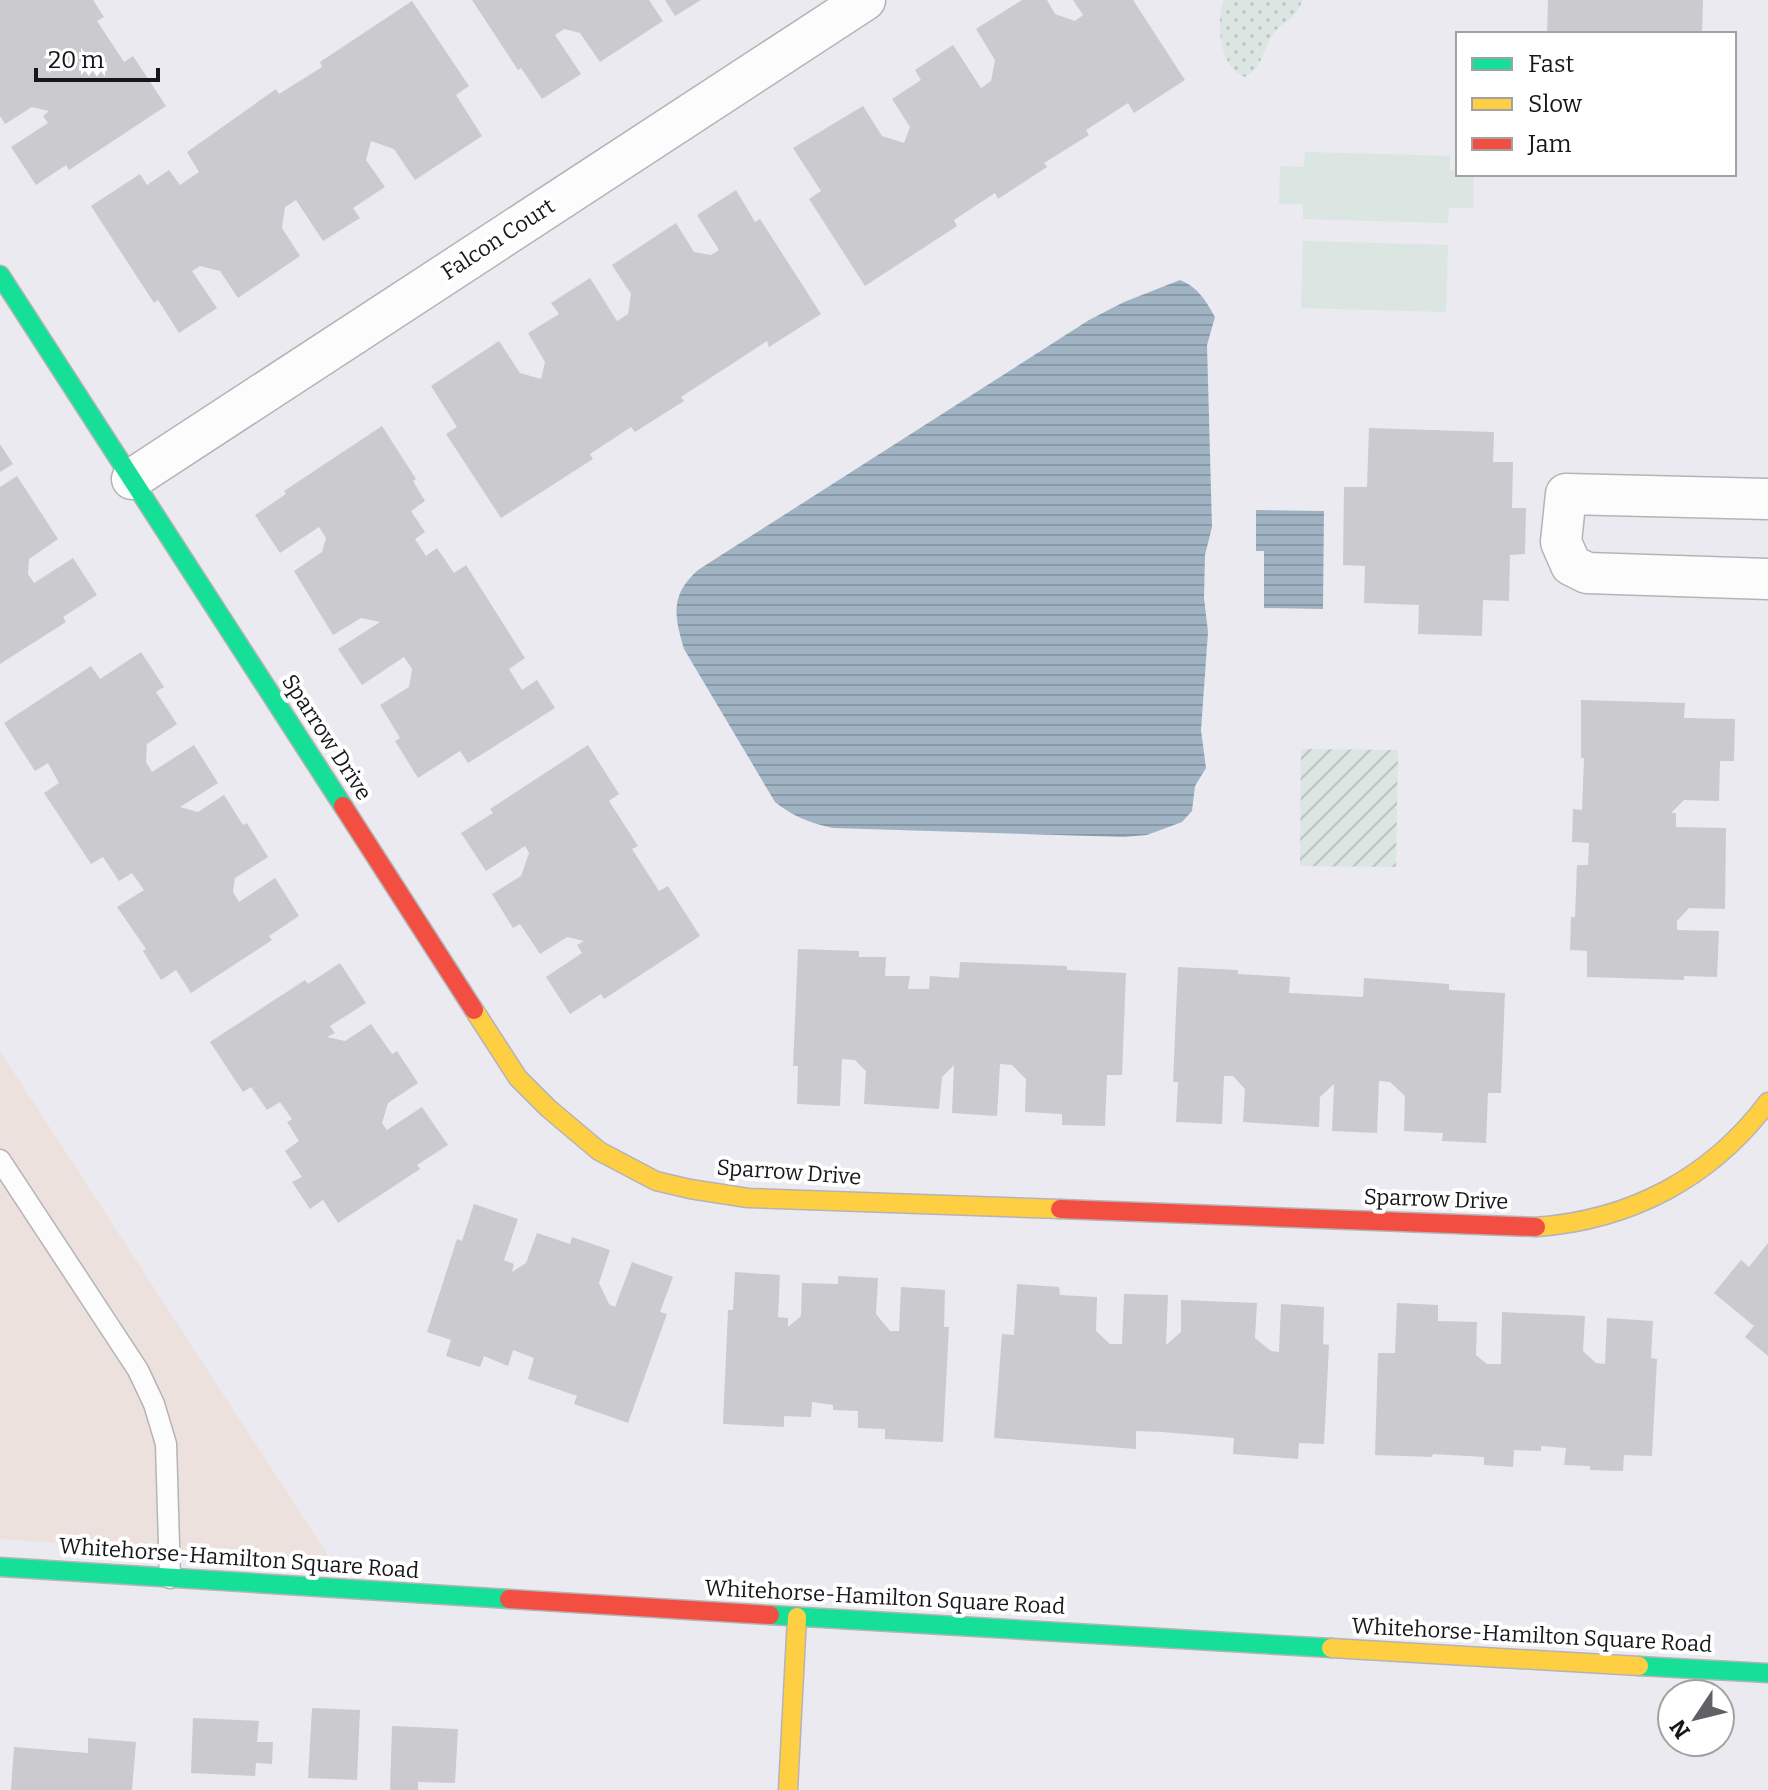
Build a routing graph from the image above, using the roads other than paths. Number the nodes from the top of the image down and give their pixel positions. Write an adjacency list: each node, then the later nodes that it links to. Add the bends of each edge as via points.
1 (865, 0): 3 (street, Falcon Court)
2 (0, 275): 3 (street, Sparrow Drive)
3 (132, 479): 6 (street, Sparrow Drive, via 518,1078 550,1112 615,1160 657,1182 748,1198 1538,1227 1596,1219 1671,1190 1734,1142)
4 (1768, 499): 5 (street, via 1566,494 1561,542 1571,565 1587,573)
5 (1768, 579)
6 (1768, 1102)
7 (0, 1160): 9 (lane, via 138,1370 154,1404 166,1444)
8 (0, 1567): 9 (street, Whitehorse-Hamilton Square Road)
9 (170, 1578): 10 (street, Whitehorse-Hamilton Square Road)
10 (797, 1617): 11 (street, Whitehorse-Hamilton Square Road); 12 (street)
11 (1768, 1673)
12 (788, 1790)

